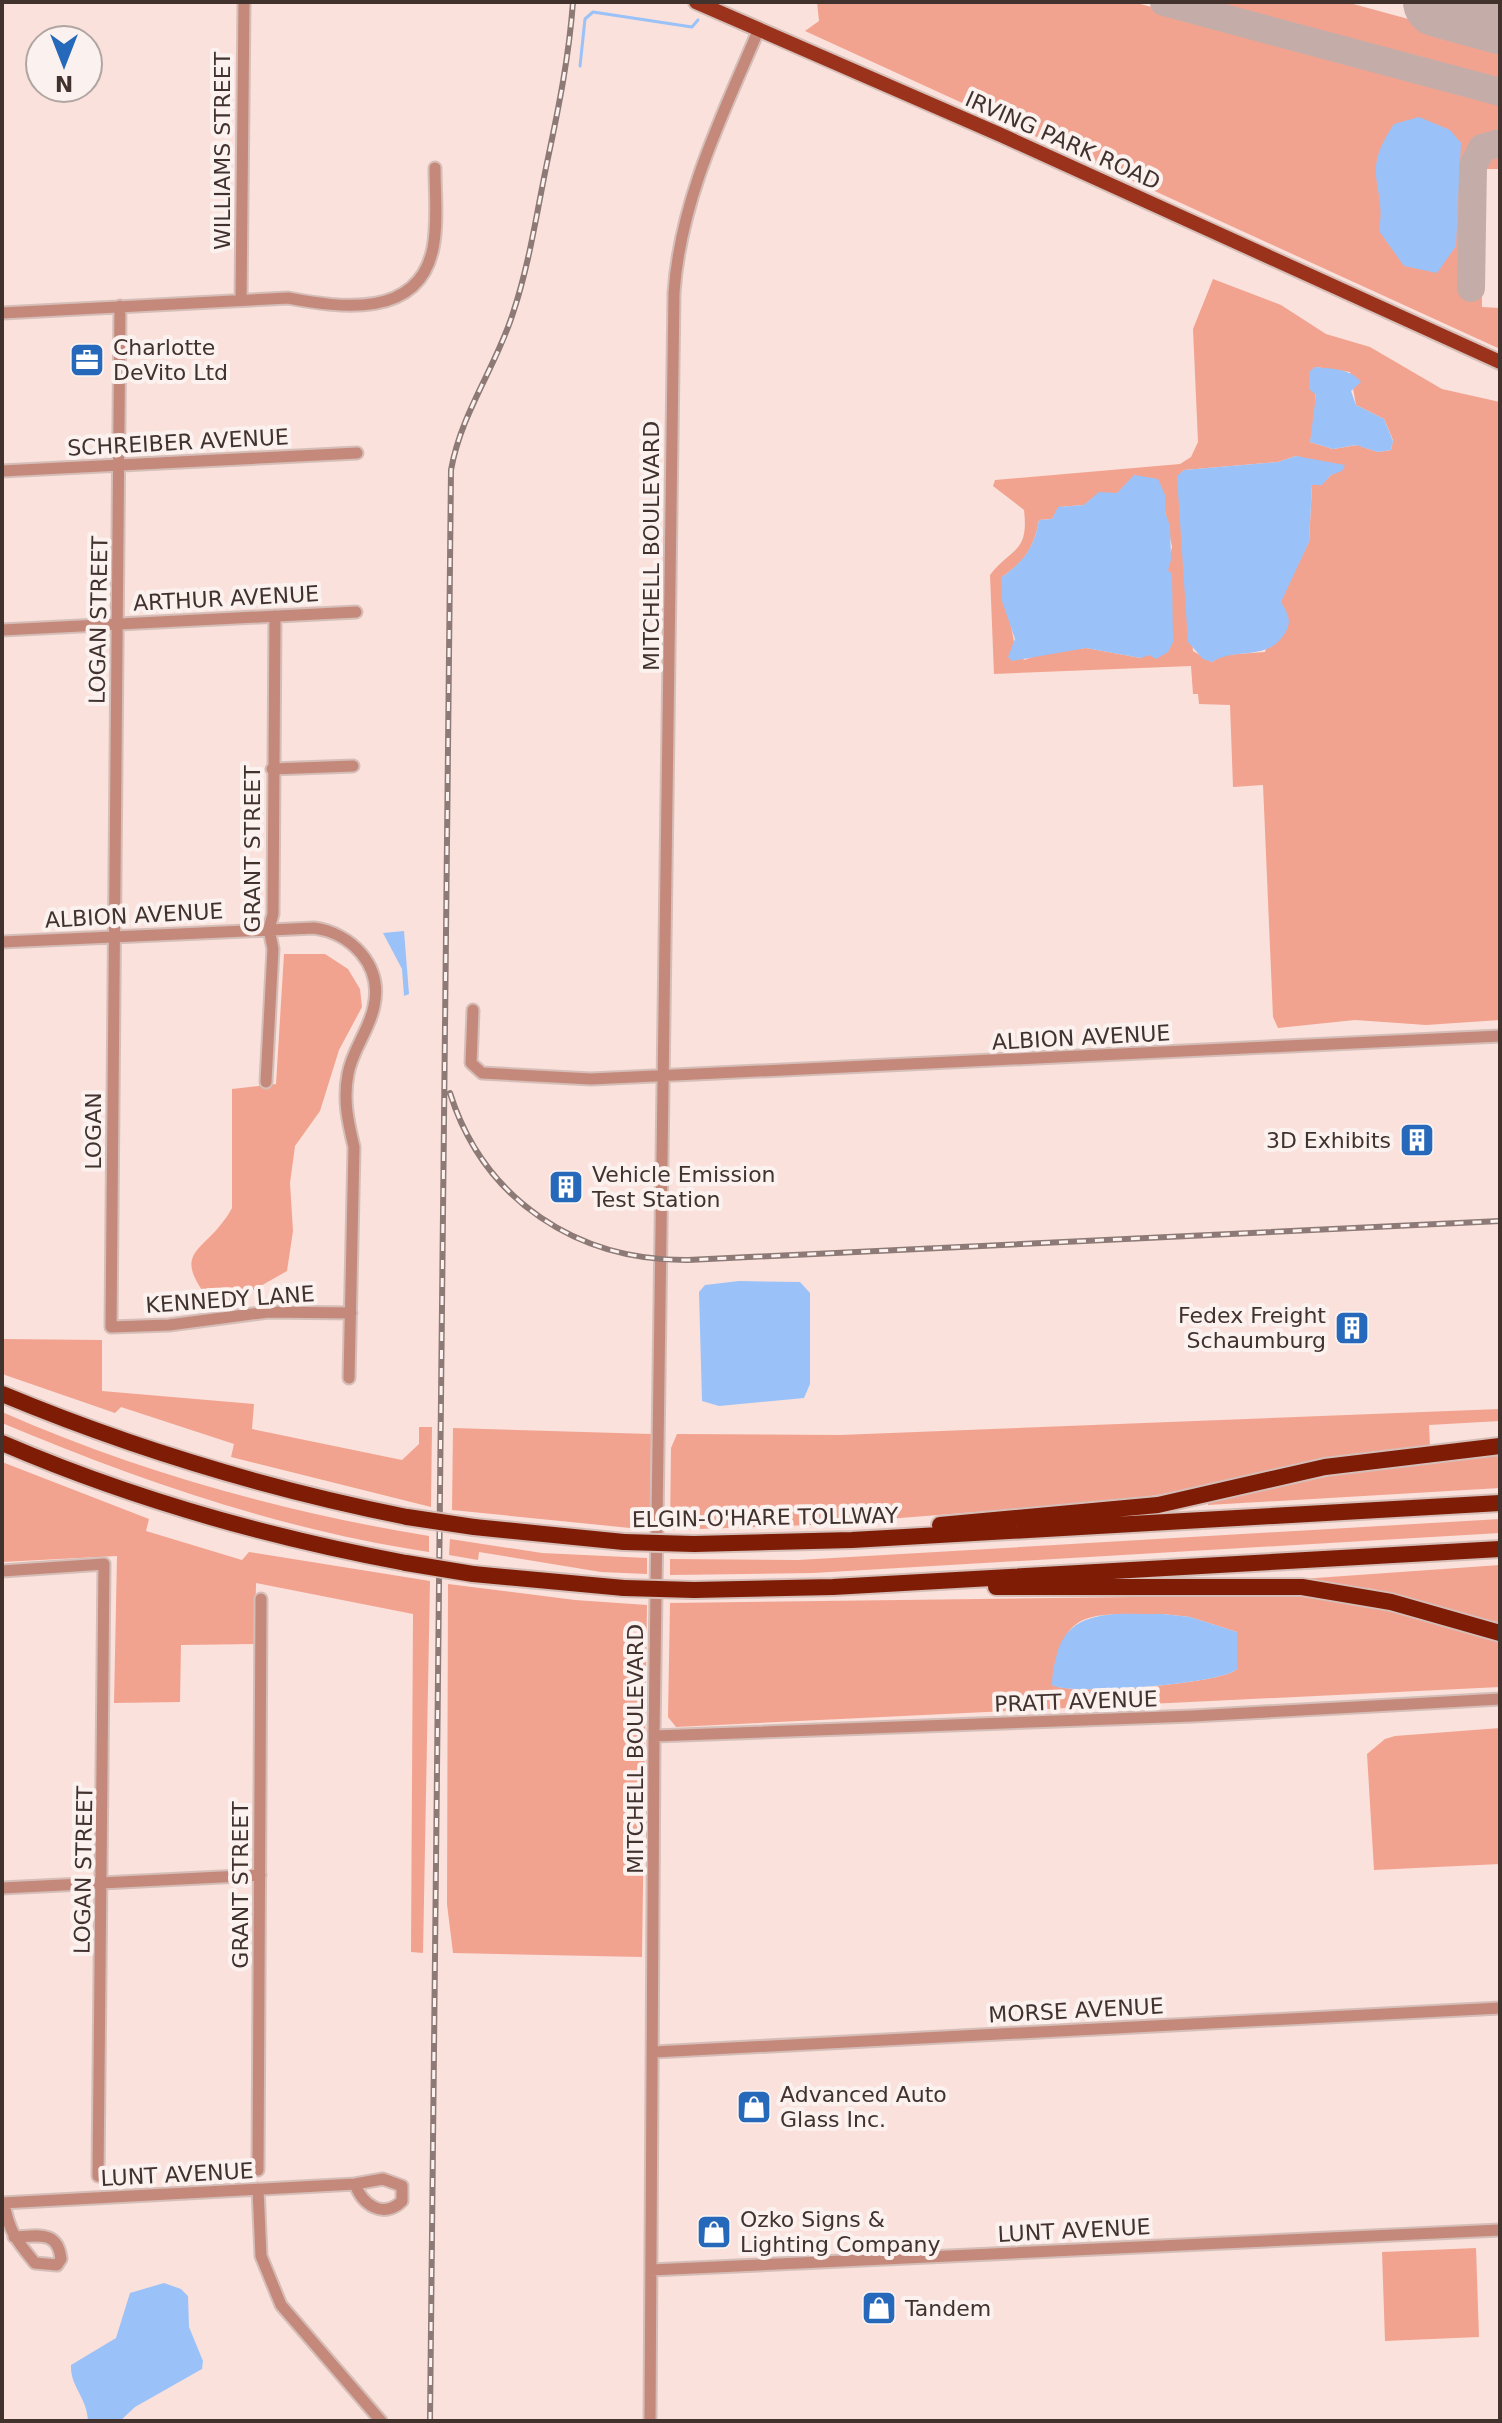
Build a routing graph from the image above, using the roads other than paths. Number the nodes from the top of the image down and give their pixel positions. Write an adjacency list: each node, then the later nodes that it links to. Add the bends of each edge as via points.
1 (244, 2): 5 (street, WILLIAMS STREET)
2 (696, 2): 3 (main road, IRVING PARK ROAD)
3 (759, 29): 8 (main road, IRVING PARK ROAD); 23 (street, MITCHELL BOULEVARD, via 709,145 683,227 675,280)
4 (435, 168): 5 (street, via 431,255 422,274 400,296 361,307 288,298)
5 (241, 300): 6 (street)
6 (120, 306): 7 (street); 10 (street, LOGAN STREET)
7 (2, 313)
8 (1500, 362)
9 (357, 453): 10 (street, SCHREIBER AVENUE)
10 (120, 465): 11 (street, SCHREIBER AVENUE); 14 (street, LOGAN STREET)
11 (2, 471)
12 (356, 612): 13 (street, ARTHUR AVENUE)
13 (275, 616): 14 (street, ARTHUR AVENUE); 17 (street, GRANT STREET)
14 (118, 624): 15 (street, ARTHUR AVENUE); 19 (street, LOGAN STREET)
15 (2, 630)
16 (353, 766): 17 (street)
17 (272, 769): 18 (street, GRANT STREET)
18 (269, 929): 19 (street, ALBION AVENUE); 24 (street, GRANT STREET, via 273,949); 25 (street, ALBION AVENUE, via 325,929 357,948 372,975 375,995 346,1084 354,1147)
19 (114, 935): 20 (street, ALBION AVENUE); 26 (street, LOGAN)
20 (2, 942)
21 (473, 1010): 23 (street, via 471,1063 482,1073)
22 (1500, 1036): 23 (street, ALBION AVENUE)
23 (664, 1078): 39 (street, MITCHELL BOULEVARD)
24 (266, 1082)
25 (351, 1313): 26 (street, KENNEDY LANE, via 268,1312); 27 (street)
26 (111, 1327)
27 (349, 1378)
28 (2, 1394): 32 (highway, ELGIN-O'HARE TOLLWAY, bridge, via 218,1473 407,1517 624,1542)
29 (2, 1443): 35 (highway, bridge, via 195,1514 281,1537 473,1574 694,1590)
30 (1500, 1446): 32 (highway, via 1325,1467 1158,1505 922,1527)
31 (1500, 1503): 32 (highway, ELGIN-O'HARE TOLLWAY)
32 (852, 1540)
33 (1500, 1549): 35 (highway)
34 (2, 1571): 41 (street, LOGAN STREET, via 104,1564)
35 (899, 1583): 37 (highway, via 1302,1587 1391,1602)
36 (261, 1599): 40 (street, GRANT STREET)
37 (1500, 1633)
38 (1500, 1699): 39 (street, PRATT AVENUE, via 1203,1716)
39 (654, 1736): 44 (street, MITCHELL BOULEVARD)
40 (260, 1875): 41 (street); 45 (street, GRANT STREET)
41 (103, 1884): 42 (street); 46 (street, LOGAN STREET)
42 (2, 1888)
43 (1500, 2008): 44 (street, MORSE AVENUE)
44 (654, 2052): 52 (street, MITCHELL BOULEVARD)
45 (258, 2170)
46 (98, 2176)
47 (355, 2184): 48 (street, LUNT AVENUE)
48 (258, 2189): 49 (street, LUNT AVENUE); 53 (street, via 261,2256 281,2305)
49 (3, 2203): 51 (street)
50 (1500, 2230): 52 (street, LUNT AVENUE)
51 (14, 2237)
52 (651, 2270): 54 (street, MITCHELL BOULEVARD)
53 (381, 2421)
54 (650, 2421)

